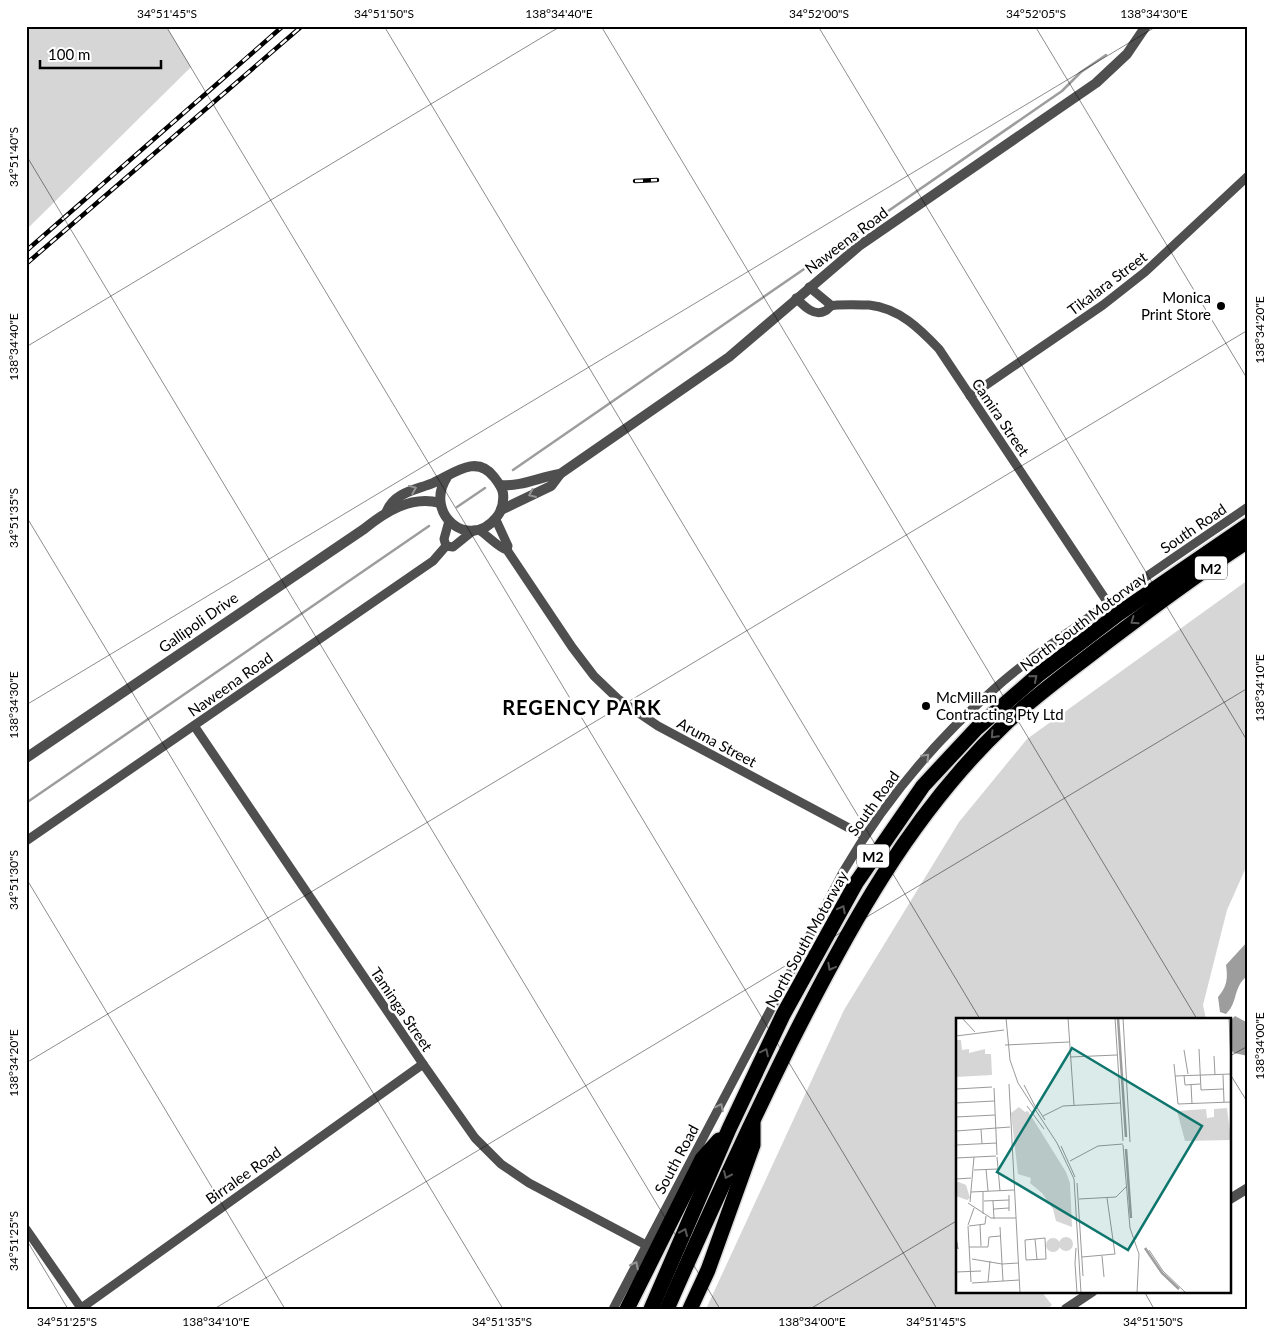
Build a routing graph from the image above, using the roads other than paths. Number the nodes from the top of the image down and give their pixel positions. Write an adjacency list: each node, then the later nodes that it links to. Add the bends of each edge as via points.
1 (1146, 26): 3 (street, Naweena Road, via 1127,54 1096,83 859,246)
2 (1248, 176): 6 (street, Tikalara Street, via 1145,272 1103,305)
3 (809, 287): 4 (street, Naweena Road); 5 (street)
4 (796, 298): 5 (street, Camira Street, via 817,313); 7 (street, Naweena Road, via 729,357)
5 (832, 306): 6 (street, Camira Street, via 870,305 904,317 939,350)
6 (970, 396): 21 (street, Camira Street)
7 (560, 474): 9 (street, Naweena Road, via 518,485); 12 (street, Naweena Road, one-way to 12, via 551,486)
8 (447, 477): 9 (street, via 464,467 473,466 491,473); 10 (street, via 439,494); 13 (street, Gallipoli Drive, one-way to 8, via 391,501 406,492)
9 (500, 485): 12 (street)
10 (440, 504): 13 (street, Gallipoli Drive, via 417,501); 15 (street)
11 (1248, 507): 21 (street, South Road)
12 (502, 510): 14 (street)
13 (387, 511): 23 (street, Gallipoli Drive)
14 (496, 520): 17 (street); 20 (street, Aruma Street)
15 (449, 521): 17 (street, via 456,527); 19 (street, via 444,539)
16 (1248, 525): 28 (highway, North South Motorway / M2, one-way to 16, via 783,1015 856,883 923,786 977,728 1038,675 1118,614)
17 (476, 530): 19 (street, Naweena Road, via 453,547); 20 (street, Aruma Street)
18 (1248, 541): 27 (highway, North South Motorway / M2, one-way to 27, via 1050,686 1004,725 955,777 902,844 867,899)
19 (446, 546): 22 (street, Naweena Road, via 433,562)
20 (507, 550): 24 (street, Aruma Street, via 572,647 594,676 618,699 658,726)
21 (1108, 602): 24 (street, South Road, one-way to 21, via 911,773 975,707 1034,657)
22 (195, 727): 25 (street, Naweena Road); 26 (street, Taminga Street)
23 (26, 758)
24 (864, 836): 32 (street, South Road, one-way to 24, via 764,1018)
25 (26, 841)
26 (423, 1064): 32 (street, Taminga Street, via 476,1138 501,1164 529,1183); 35 (street, Birralee Road)
27 (753, 1119): 39 (highway, North South Motorway / M2, one-way to 39); 40 (highway, via 753,1145 708,1270)
28 (728, 1129): 37 (highway, via 702,1159); 38 (highway, North South Motorway / M2, one-way to 28)
29 (1248, 1188): 30 (street)
30 (1232, 1198)
31 (26, 1229): 35 (street)
32 (646, 1245): 36 (street, South Road, one-way to 32)
33 (1092, 1292): 34 (street)
34 (1081, 1305): 41 (street)
35 (80, 1308)
36 (612, 1309)
37 (627, 1309)
38 (651, 1309)
39 (667, 1309)
40 (690, 1309)
41 (1066, 1309)

